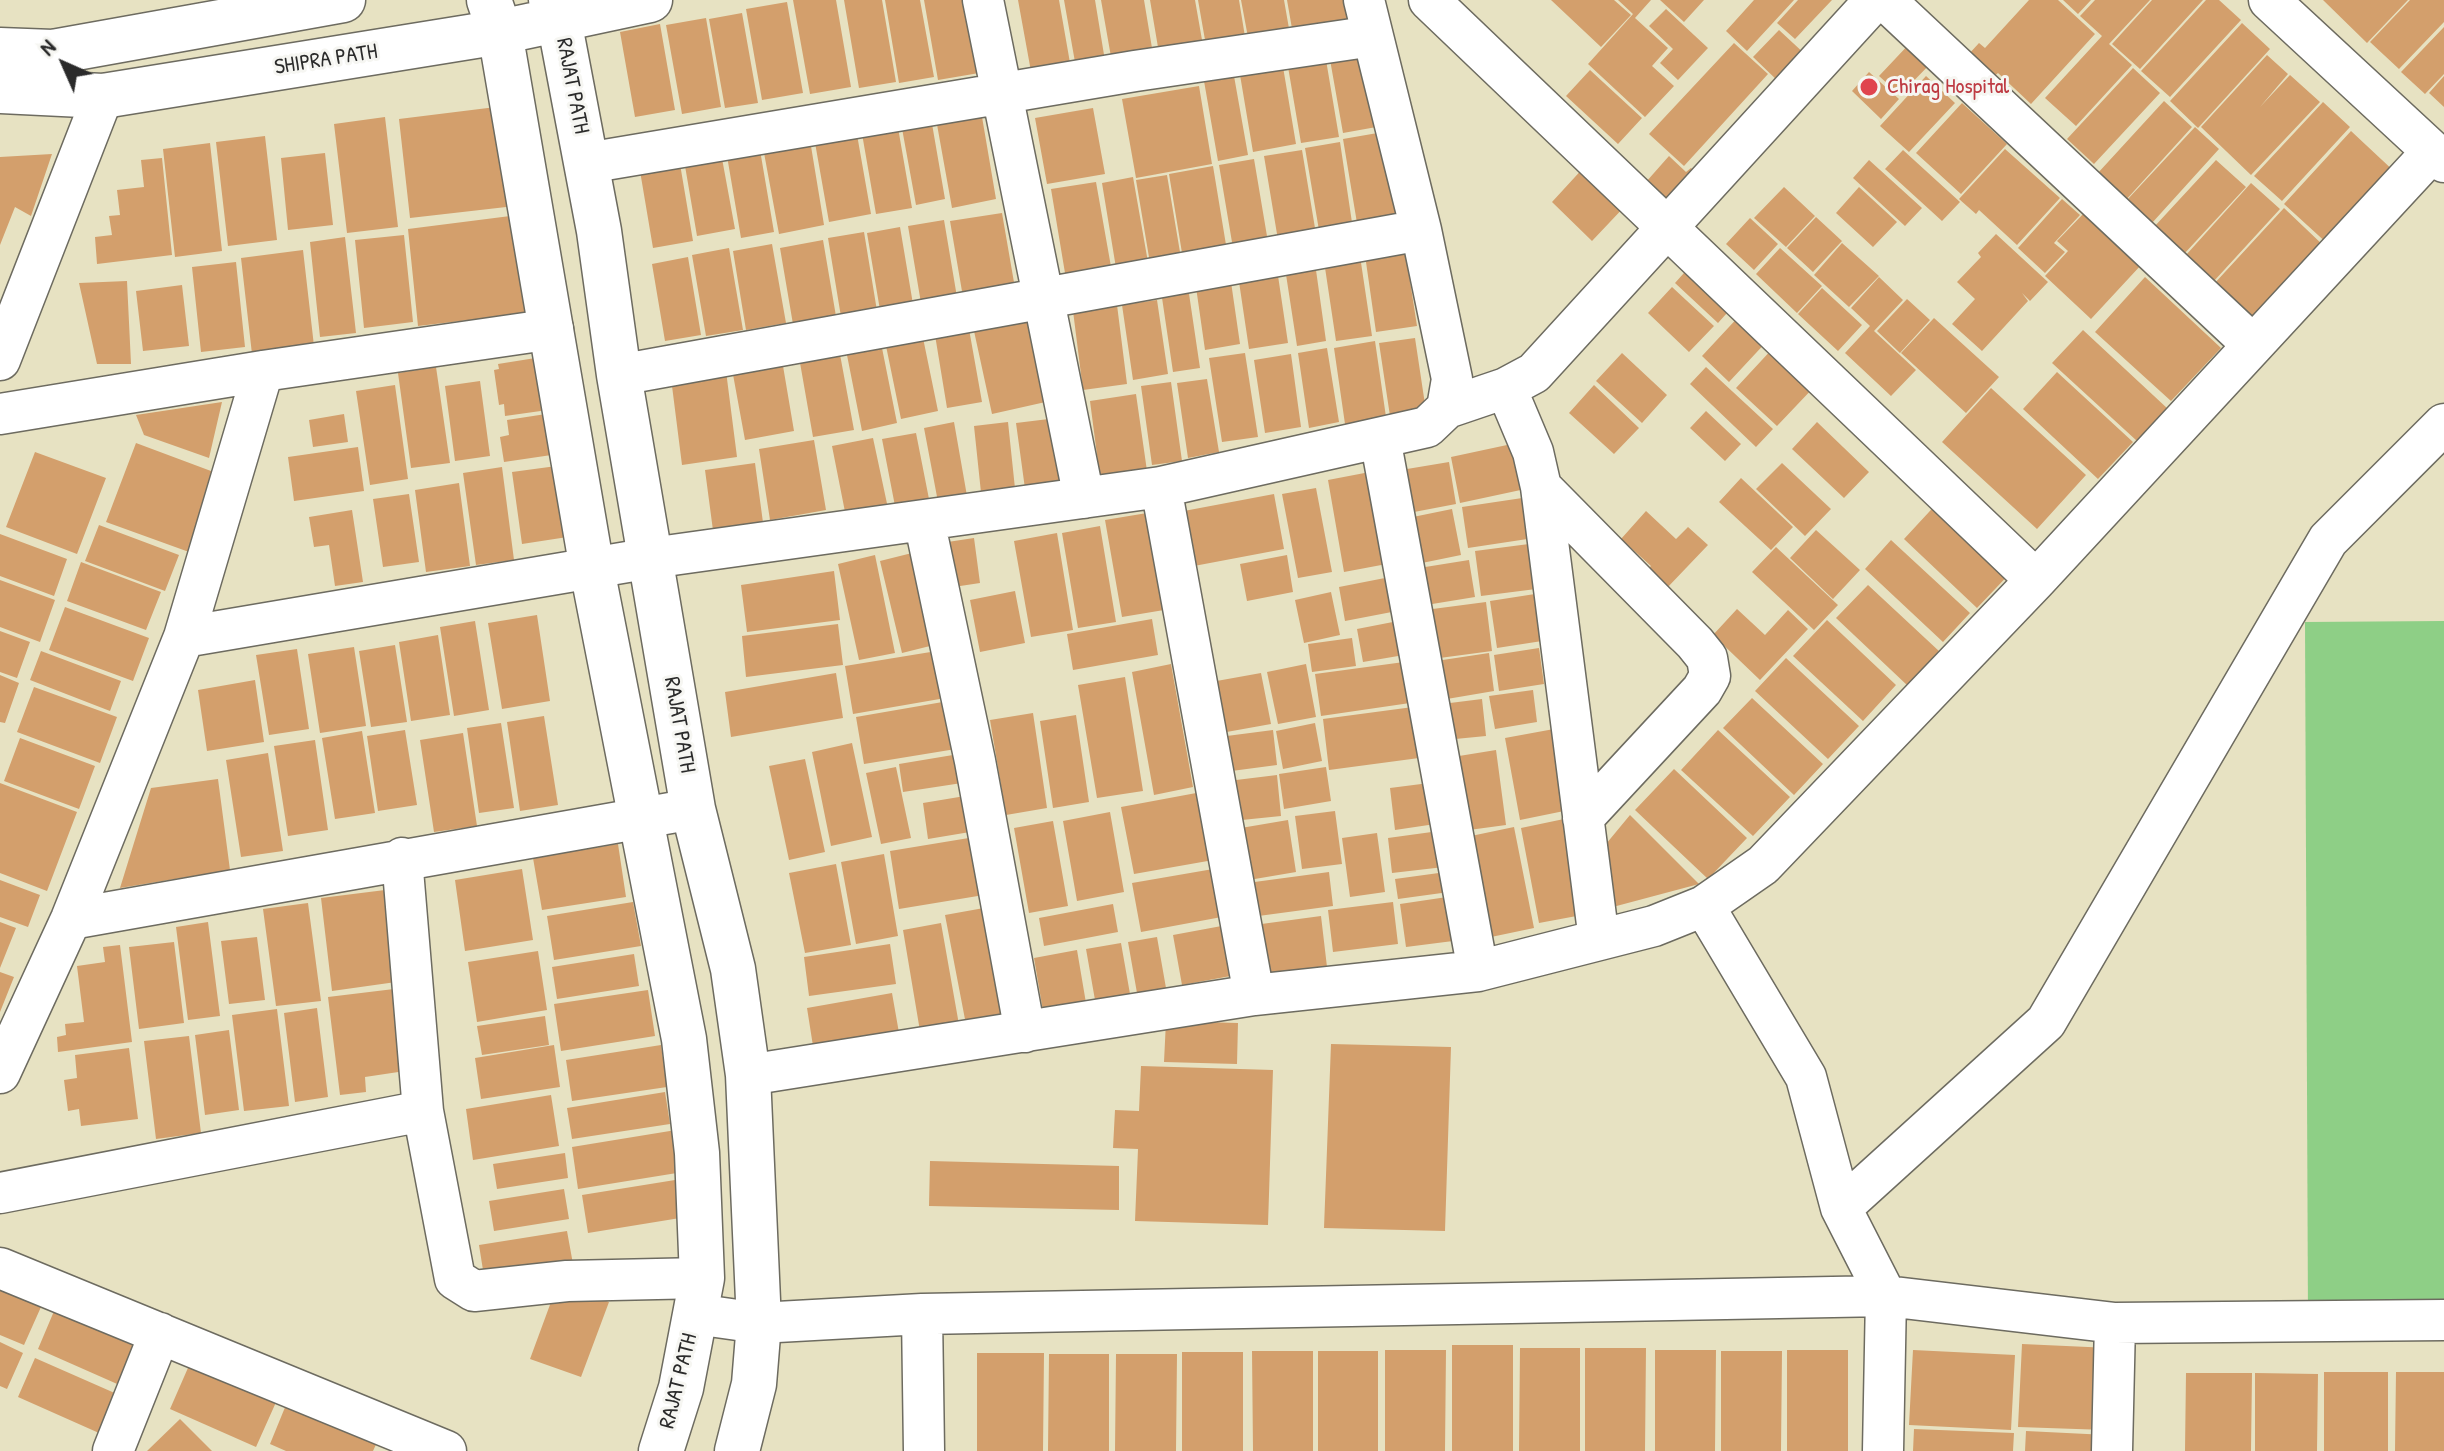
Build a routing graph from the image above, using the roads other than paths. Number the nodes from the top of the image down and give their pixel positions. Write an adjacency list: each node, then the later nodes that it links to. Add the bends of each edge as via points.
1 (343, 0): 11 (street, via 53,52)
2 (650, 0): 8 (street, SHIPRA PATH)
3 (983, 0): 13 (street)
4 (1429, 0): 17 (street)
5 (1875, 0): 17 (street)
6 (1885, 0): 21 (street)
7 (2269, 0): 15 (street)
8 (555, 10): 9 (street, SHIPRA PATH); 16 (street, RAJAT PATH)
9 (495, 16): 14 (street, SHIPRA PATH); 20 (street, RAJAT PATH)
10 (1368, 18): 13 (street); 18 (street)
11 (0, 50)
12 (0, 91): 14 (street, SHIPRA PATH)
13 (1002, 93): 16 (street); 19 (street)
14 (103, 96): 22 (street)
15 (2438, 157): 21 (street)
16 (587, 163): 24 (street, RAJAT PATH)
17 (1668, 228): 25 (street, via 1534,373); 36 (street)
18 (1421, 230): 19 (street); 26 (street, via 1452,379)
19 (1044, 298): 24 (street); 32 (street)
20 (553, 329): 23 (street); 35 (street, RAJAT PATH)
21 (2253, 345): 36 (street)
22 (0, 360)
23 (263, 371): 27 (street); 37 (street)
24 (619, 375): 34 (street, RAJAT PATH)
25 (1506, 388): 26 (street); 31 (street, via 1533,452)
26 (1447, 408): 29 (street, via 1427,427)
27 (0, 414)
28 (2444, 424): 52 (street, via 2328,540 2046,1022)
29 (1380, 438): 30 (street); 45 (street)
30 (1161, 487): 32 (street); 46 (street)
31 (1541, 487): 40 (street); 40 (street, via 1695,643 1707,658 1710,676)
32 (1084, 498): 33 (street)
33 (924, 520): 34 (street); 47 (street)
34 (651, 558): 35 (street); 38 (street, RAJAT PATH)
35 (592, 569): 37 (street); 39 (street, RAJAT PATH)
36 (2036, 580): 42 (street, via 1763,865)
37 (184, 637): 43 (street)
38 (693, 809): 39 (street); 49 (street, RAJAT PATH, via 733,969)
39 (638, 818): 41 (street); 54 (street, RAJAT PATH, via 684,1039 697,1153)
40 (1583, 818): 44 (street)
41 (402, 858): 43 (street); 50 (street)
42 (1704, 906): 44 (street); 52 (street, via 1806,1077)
43 (71, 919): 48 (street)
44 (1599, 940): 45 (street)
45 (1478, 971): 46 (street)
46 (1254, 995): 47 (street)
47 (1025, 1032): 49 (street)
48 (0, 1073)
49 (748, 1075): 58 (street, RAJAT PATH)
50 (423, 1111): 51 (street); 54 (street, via 445,1242 455,1279 463,1287 474,1291 567,1281)
51 (0, 1193)
52 (1841, 1208): 55 (street)
53 (0, 1268): 60 (street)
54 (698, 1296): 58 (street); 64 (street, RAJAT PATH, via 681,1388)
55 (1886, 1296): 56 (street); 59 (street); 67 (street)
56 (922, 1314): 58 (street); 66 (street)
57 (2444, 1320): 59 (street)
58 (759, 1323): 65 (street, RAJAT PATH, via 754,1384)
59 (2115, 1323): 68 (street)
60 (160, 1333): 61 (street); 62 (street)
61 (400, 1442): 63 (street)
62 (113, 1451)
63 (446, 1451)
64 (661, 1451)
65 (737, 1451)
66 (924, 1451)
67 (1883, 1451)
68 (2112, 1451)

